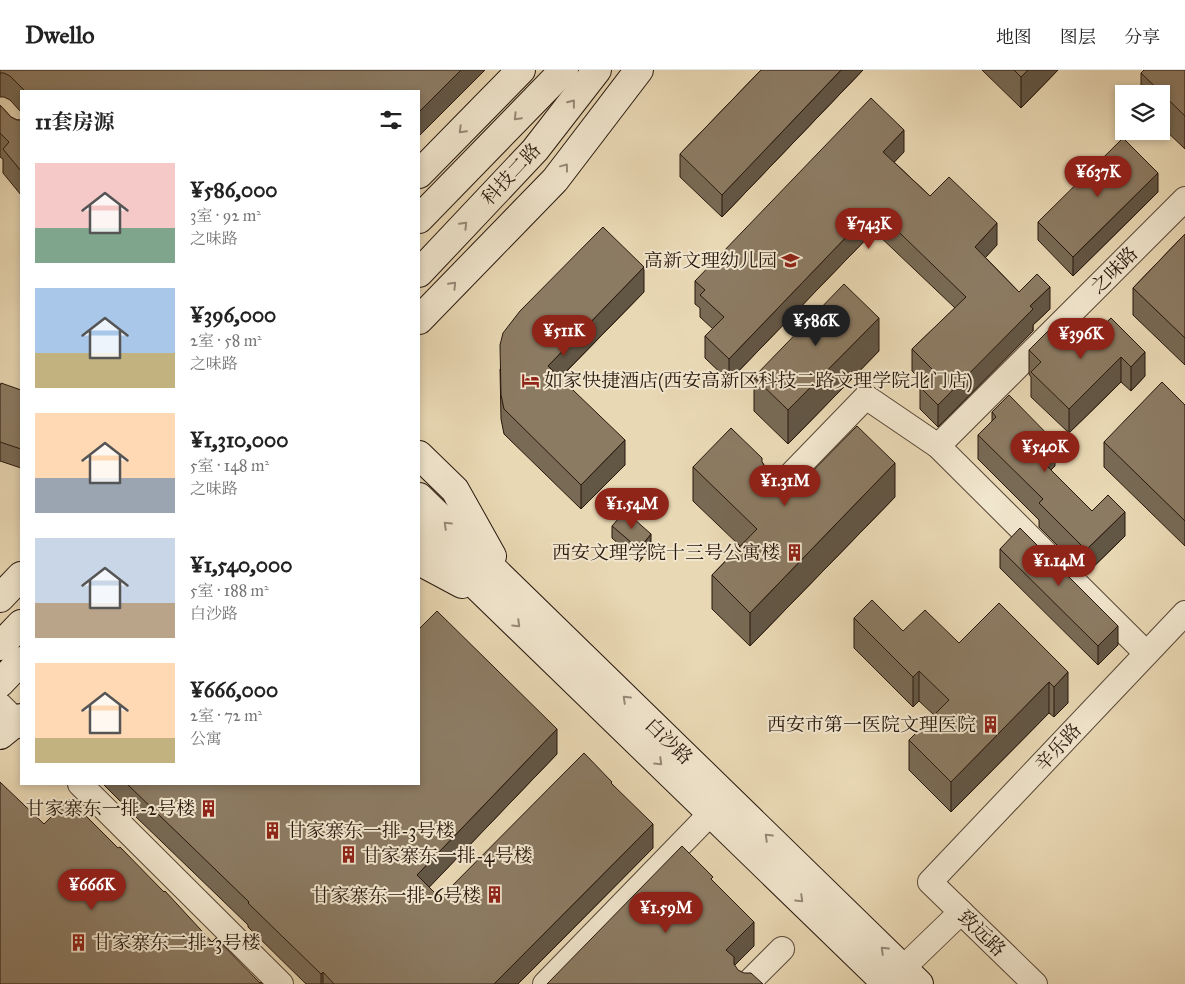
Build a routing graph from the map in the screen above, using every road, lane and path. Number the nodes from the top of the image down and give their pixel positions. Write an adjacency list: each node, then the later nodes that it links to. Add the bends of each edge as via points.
1 (521, 70): 5 (street, one-way to 5)
2 (564, 70): 7 (street, 科技二路, one-way to 7)
3 (597, 70): 8 (street, 科技二路, one-way to 3, via 535,150)
4 (639, 70): 9 (street, one-way to 4, via 555,180)
5 (420, 173)
6 (1185, 199): 10 (street, 之味路)
7 (420, 218)
8 (420, 271)
9 (420, 319)
10 (938, 446): 12 (street, via 866,397); 22 (street)
11 (420, 457): 17 (street, via 454,490)
12 (775, 491)
13 (420, 498): 17 (street, 白沙路, one-way to 13)
14 (420, 531): 17 (street, 白沙路)
15 (420, 561): 17 (street)
16 (20, 577): 18 (street)
17 (499, 591): 26 (street, 白沙路, one-way to 26); 30 (street, 白沙路, one-way to 17)
18 (0, 598)
19 (1185, 613): 22 (street, 辛乐路)
20 (20, 625): 21 (street)
21 (0, 646)
22 (1146, 654): 27 (street, 辛乐路)
23 (20, 662): 24 (street)
24 (0, 683)
25 (81, 785): 31 (street)
26 (711, 812): 30 (street, 白沙路, one-way to 30); 32 (street)
27 (930, 882): 28 (street, 致远路)
28 (961, 912): 30 (street); 34 (street, 致远路)
29 (782, 948): 33 (street)
30 (903, 979)
31 (281, 984)
32 (545, 984)
33 (747, 984)
34 (1035, 984)

